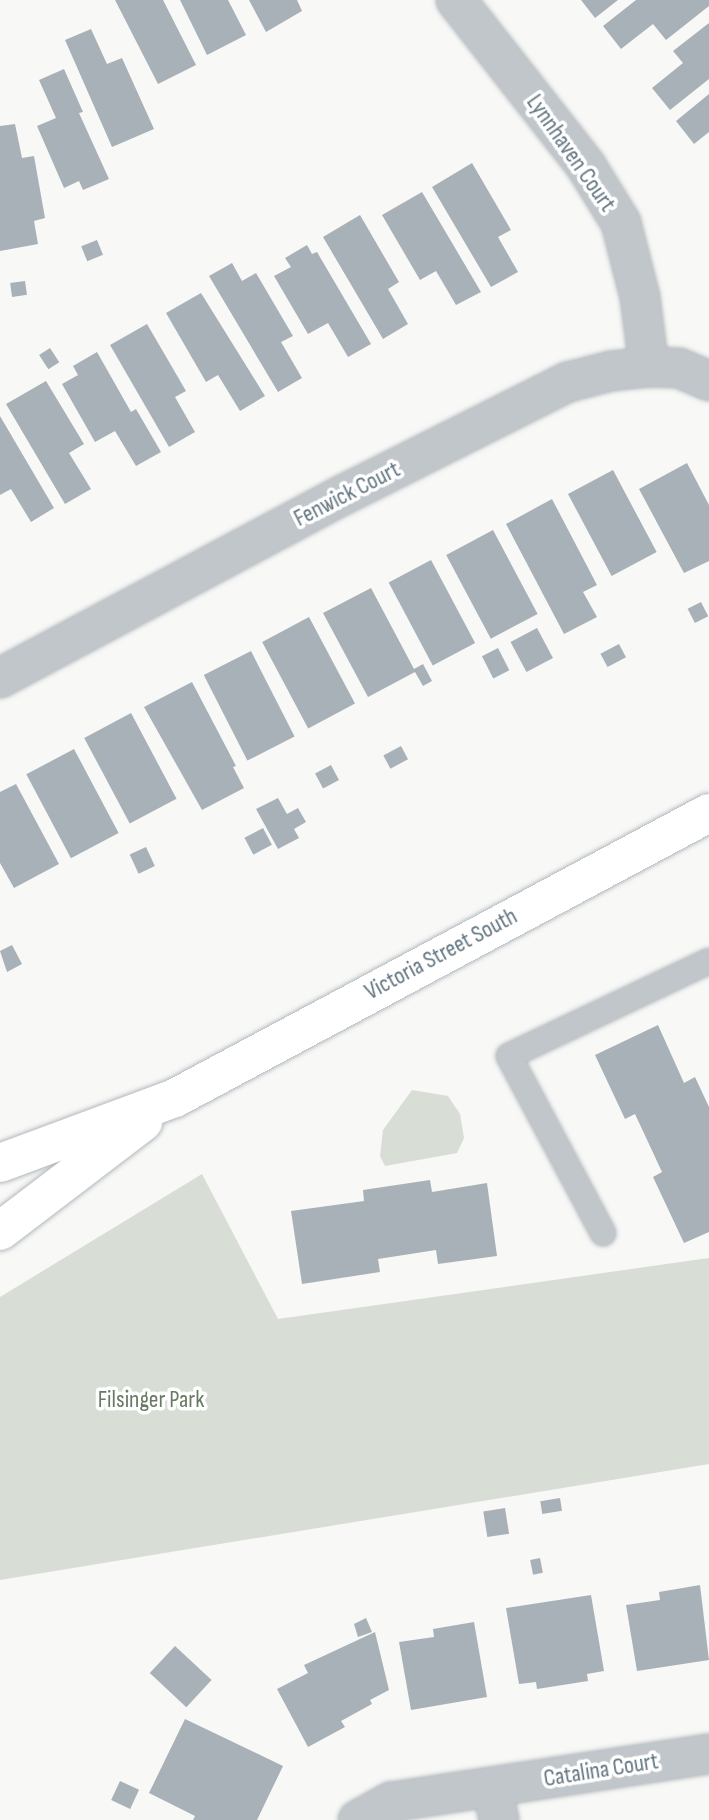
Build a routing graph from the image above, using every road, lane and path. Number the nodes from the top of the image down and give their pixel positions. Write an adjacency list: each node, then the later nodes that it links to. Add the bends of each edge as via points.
1 (456, 0): 2 (street, Lynnhaven Court, via 586,166 621,223 640,297)
2 (649, 367): 3 (street, Fenwick Court, via 679,368); 4 (street, Fenwick Court, via 611,370 568,382 343,495)
3 (709, 381)
4 (0, 678)
5 (709, 813): 7 (main road, Victoria Street South)
6 (709, 961): 10 (lane, via 509,1056)
7 (175, 1098): 8 (main road, Victoria Street South); 9 (main road, Victoria Street South)
8 (0, 1163)
9 (0, 1231)
10 (603, 1233)
11 (709, 1754): 12 (street, Catalina Court)
12 (496, 1804): 13 (street, Catalina Court, via 390,1802)
13 (358, 1820)

